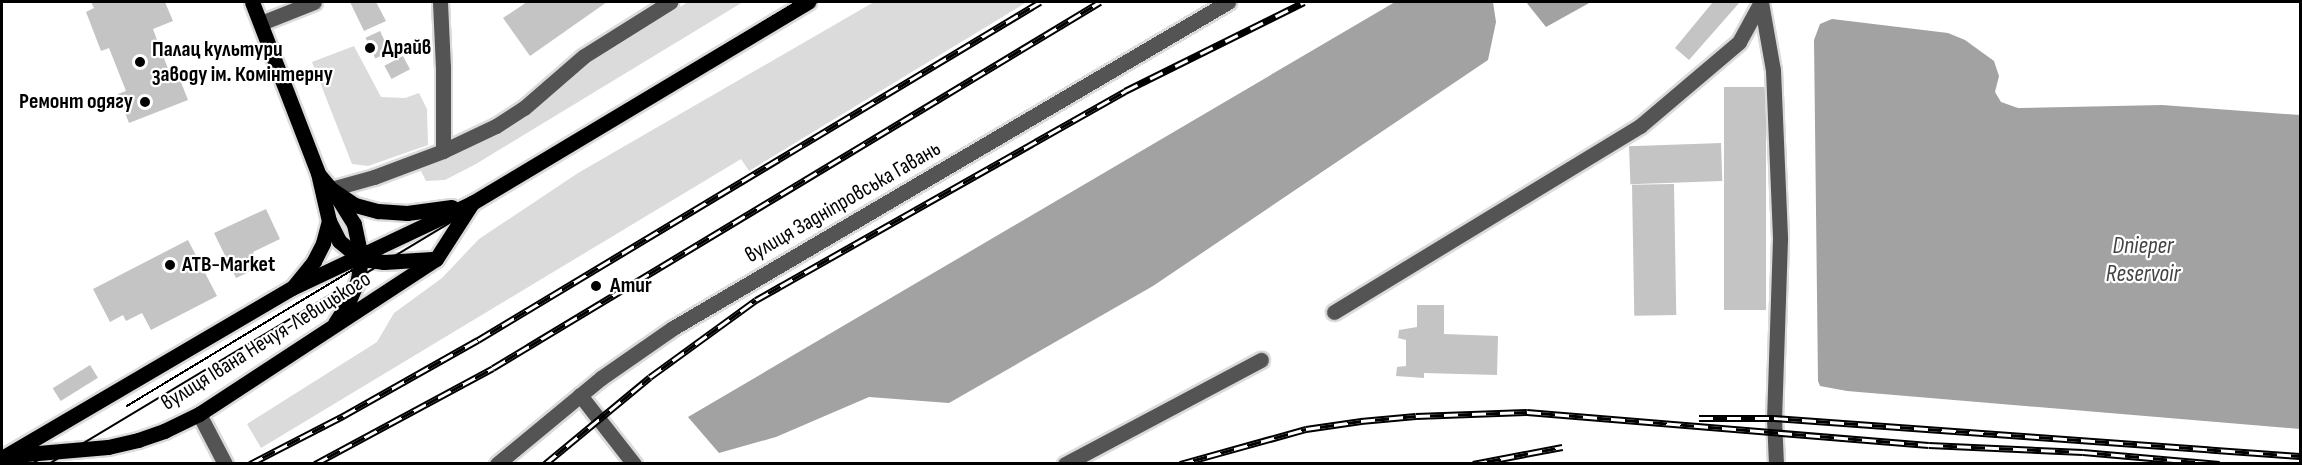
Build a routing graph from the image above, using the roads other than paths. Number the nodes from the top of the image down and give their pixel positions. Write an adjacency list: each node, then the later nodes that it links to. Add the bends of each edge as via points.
1 (252, 2): 8 (main road)
2 (314, 2): 8 (street)
3 (440, 2): 9 (street)
4 (670, 2): 9 (street, via 584,56 524,108)
5 (808, 2): 12 (main road, вулиця Івана Нечуя-Левицького)
6 (1228, 2): 20 (street, вулиця Задніпровська Гавань, via 673,328)
7 (1761, 2): 17 (street, via 1739,42 1640,126); 27 (street, via 1773,70 1780,239)
8 (261, 23): 10 (main road)
9 (442, 151): 11 (street)
10 (318, 173): 11 (main road); 13 (main road)
11 (331, 189): 12 (main road, via 355,205 378,211 407,213); 14 (main road, вулиця Івана Нечуя-Левицького, via 354,224)
12 (472, 203): 14 (main road, вулиця Івана Нечуя-Левицького); 15 (main road, вулиця Івана Нечуя-Левицького)
13 (329, 221): 14 (main road, вулиця Івана Нечуя-Левицького, via 339,241); 16 (main road, via 314,261)
14 (362, 257): 15 (main road, via 384,262); 16 (main road, вулиця Івана Нечуя-Левицького); 18 (main road, via 348,303)
15 (436, 259): 18 (main road, вулиця Івана Нечуя-Левицького)
16 (292, 288): 22 (main road, вулиця Івана Нечуя-Левицького)
17 (1334, 312)
18 (331, 328): 21 (main road, вулиця Івана Нечуя-Левицького)
19 (1261, 360): 26 (street)
20 (580, 394): 24 (street, вулиця Задніпровська Гавань); 25 (street)
21 (199, 414): 22 (main road, вулиця Івана Нечуя-Левицького, via 164,431 108,447); 23 (street)
22 (6, 457)
23 (225, 464)
24 (496, 464)
25 (634, 464)
26 (1065, 464)
27 (1776, 464)

